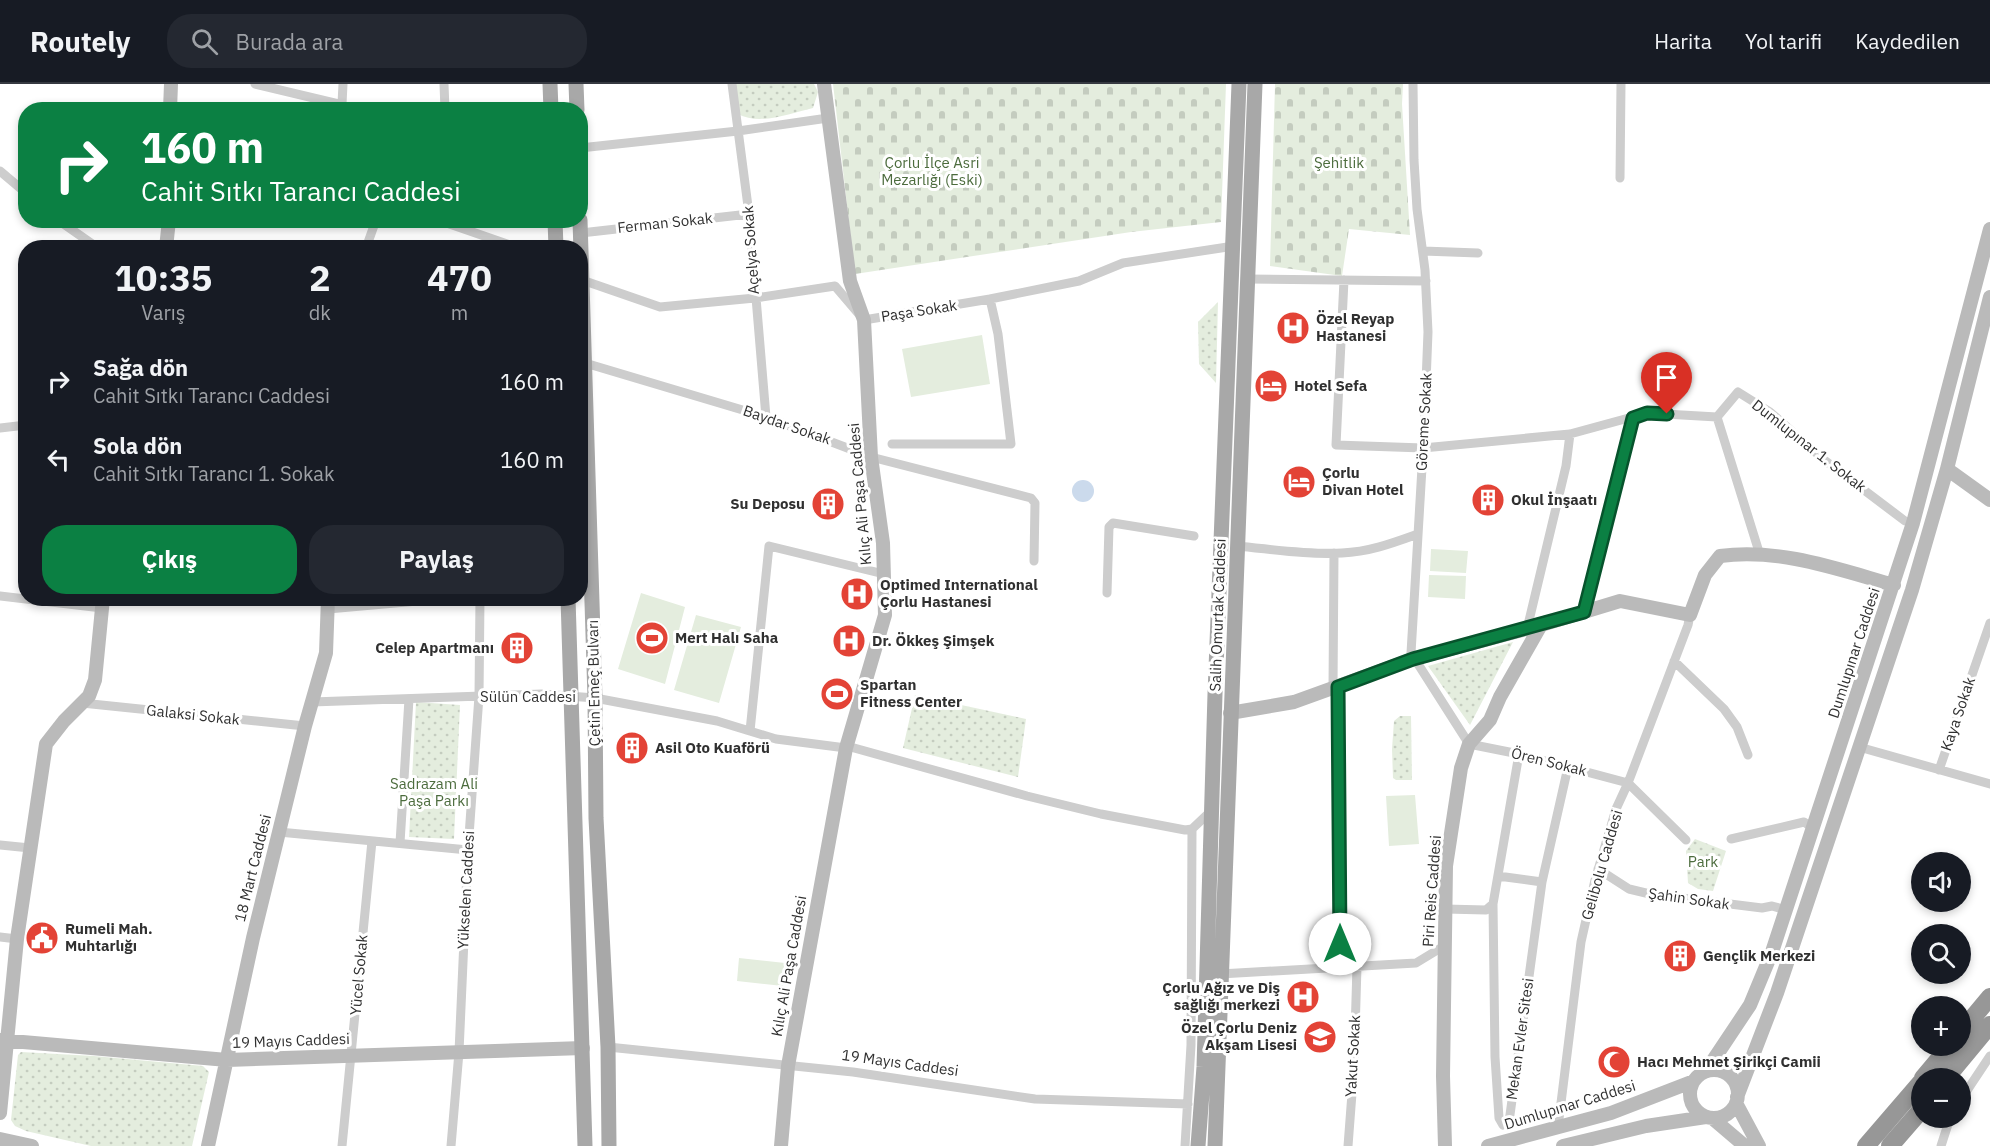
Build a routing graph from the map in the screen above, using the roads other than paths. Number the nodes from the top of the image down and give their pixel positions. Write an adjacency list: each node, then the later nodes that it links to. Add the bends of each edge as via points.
1 (171, 84): 13 (street)
2 (257, 84): 14 (street)
3 (343, 84): 15 (street)
4 (444, 84): 16 (street)
5 (550, 84): 17 (main road)
6 (576, 84): 18 (main road)
7 (732, 84): 20 (street, Açelya Sokak)
8 (824, 84): 19 (street, Kılıç Ali Paşa Caddesi)
9 (1239, 84): 32 (main road, Salih Omurtak Caddesi)
10 (1255, 84): 35 (main road, Salih Omurtak Caddesi)
11 (1413, 84): 33 (street, Göreme Sokak, via 1414,160)
12 (1621, 84): 23 (street)
13 (170, 102)
14 (330, 102)
15 (342, 102)
16 (445, 102)
17 (550, 102)
18 (577, 102)
19 (828, 118): 20 (street); 42 (street, Kılıç Ali Paşa Caddesi, via 850,281)
20 (738, 131): 21 (street); 25 (street, Açelya Sokak)
21 (588, 147)
22 (0, 171): 24 (street)
23 (1620, 178)
24 (18, 186)
25 (749, 214): 26 (street, Ferman Sokak); 40 (street, Açelya Sokak)
26 (588, 226)
27 (69, 228): 30 (street)
28 (465, 228): 31 (street)
29 (1990, 229): 56 (street, Dumlupınar Caddesi)
30 (87, 240)
31 (497, 240)
32 (1234, 246): 41 (street, Paşa Sokak, via 1123,263 1079,281); 97 (main road, Salih Omurtak Caddesi)
33 (1423, 251): 34 (street); 37 (street, Göreme Sokak)
34 (1478, 253)
35 (1247, 279): 36 (street); 59 (main road, Salih Omurtak Caddesi)
36 (1344, 280): 37 (street); 51 (street, via 1336,445)
37 (1426, 281): 51 (street, Göreme Sokak)
38 (588, 282): 40 (street, Paşa Sokak, via 660,307)
39 (1990, 297): 54 (street)
40 (755, 298): 42 (street, Paşa Sokak, via 835,286); 44 (street, Açelya Sokak)
41 (990, 299): 42 (street, Paşa Sokak); 50 (street, via 1011,444)
42 (864, 320): 52 (street, Kılıç Ali Paşa Caddesi)
43 (588, 364): 44 (street, Baydar Sokak)
44 (766, 417): 52 (street, Baydar Sokak)
45 (1717, 417): 46 (street, via 1647,413); 56 (street, Dumlupınar 1. Sokak, via 1738,392 1770,412 1905,521); 61 (street)
46 (1633, 418): 49 (street); 72 (street)
47 (18, 426): 48 (street)
48 (0, 428)
49 (1569, 434): 51 (street); 75 (street)
50 (892, 444)
51 (1423, 448): 57 (street, Göreme Sokak)
52 (871, 457): 62 (street, Baydar Sokak, via 1031,498 1035,503); 63 (street, Kılıç Ali Paşa Caddesi)
53 (588, 464): 81 (main road, Çetin Emeç Bulvarı)
54 (1947, 469): 55 (street); 90 (street, via 1912,590)
55 (1990, 500)
56 (1913, 523): 64 (street, Dumlupınar Caddesi)
57 (1418, 534): 60 (street, via 1366,550); 76 (street, Göreme Sokak, via 1410,638)
58 (1194, 536): 65 (street, via 1113,523 1109,527)
59 (1236, 546): 60 (street); 85 (main road, Salih Omurtak Caddesi)
60 (1334, 553): 78 (street)
61 (1760, 555): 64 (street, via 1796,558); 73 (street, via 1720,556 1705,575)
62 (1034, 561)
63 (884, 574): 87 (street, via 769,546); 89 (street, Kılıç Ali Paşa Caddesi, via 885,615)
64 (1894, 585): 98 (street, Dumlupınar Caddesi)
65 (1107, 593)
66 (0, 596): 67 (street)
67 (18, 597)
68 (102, 606): 84 (street, via 95,680)
69 (328, 606): 83 (street, 18 Mart Caddesi, via 326,653)
70 (480, 606): 79 (street, Yükselen Caddesi)
71 (568, 606): 80 (main road, Çetin Emeç Bulvarı)
72 (1584, 612): 73 (street, via 1620,601); 75 (street)
73 (1690, 615): 77 (street, Gelibolu Caddesi)
74 (1990, 623): 94 (street, Kaya Sokak)
75 (1534, 627): 76 (street); 88 (street, Piri Reis Caddesi, via 1490,720)
76 (1413, 659): 78 (street); 88 (street, Göreme Sokak)
77 (1674, 661): 92 (street, via 1724,709 1737,727); 95 (street, Gelibolu Caddesi)
78 (1335, 688): 85 (street, via 1294,702); 118 (street)
79 (479, 696): 80 (street, Sülün Caddesi); 82 (street, Sülün Caddesi); 107 (street, Yükselen Caddesi)
80 (571, 696): 81 (street, Sülün Caddesi); 125 (main road, Çetin Emeç Bulvarı)
81 (595, 698): 87 (street, Sülün Caddesi); 124 (main road, Çetin Emeç Bulvarı, via 596,818)
82 (409, 699): 83 (street, Sülün Caddesi); 104 (street)
83 (312, 702): 86 (street, 18 Mart Caddesi)
84 (82, 703): 86 (street, Galaksi Sokak); 106 (street, via 46,744)
85 (1230, 713): 119 (main road, Salih Omurtak Caddesi)
86 (305, 726): 100 (street, 18 Mart Caddesi)
87 (750, 731): 89 (street, Sülün Caddesi, via 776,739)
88 (1469, 744): 91 (street, Ören Sokak); 112 (street, Piri Reis Caddesi, via 1461,768 1446,866)
89 (846, 747): 99 (street, Sülün Caddesi, via 1027,796 1135,821); 131 (street, Kılıç Ali Paşa Caddesi)
90 (1859, 747): 94 (street); 138 (street, via 1777,993)
91 (1520, 754): 93 (street, Ören Sokak); 109 (street)
92 (1748, 755)
93 (1568, 767): 95 (street, Ören Sokak); 110 (street, Mekan Evler Sitesi)
94 (1939, 770): 96 (street)
95 (1628, 783): 102 (street); 108 (street, Gelibolu Caddesi)
96 (1990, 784)
97 (1211, 812): 99 (street); 154 (main road, Salih Omurtak Caddesi)
98 (1813, 828): 101 (street, via 1804,822); 113 (street, Dumlupınar Caddesi)
99 (1192, 829): 139 (street)
100 (279, 832): 103 (street); 130 (street, 18 Mart Caddesi)
101 (1731, 839)
102 (1686, 840)
103 (372, 841): 104 (street); 127 (street, Yücel Sokak)
104 (400, 843): 107 (street)
105 (0, 845): 106 (street)
106 (30, 848): 115 (street)
107 (468, 850): 126 (street, Yükselen Caddesi)
108 (1598, 869): 113 (street, Şahin Sokak, via 1629,890); 143 (street, Gelibolu Caddesi, via 1581,942)
109 (1498, 876): 110 (street); 111 (street)
110 (1542, 882): 111 (street, Mekan Evler Sitesi, via 1509,1122 1503,1125 1499,1118 1495,1057)
111 (1493, 904): 112 (street, via 1486,910)
112 (1445, 909): 116 (street, Piri Reis Caddesi)
113 (1786, 910): 134 (street, Dumlupınar Caddesi, via 1750,1005)
114 (0, 937): 115 (street)
115 (17, 939): 123 (street)
116 (1444, 946): 117 (street, via 1416,963); 157 (street, Piri Reis Caddesi)
117 (1357, 966): 118 (street); 156 (street, Yakut Sokak)
118 (1340, 967): 119 (street)
119 (1220, 974): 155 (main road, Salih Omurtak Caddesi)
120 (1990, 997): 121 (highway)
121 (1971, 1020)
122 (1990, 1025): 133 (highway)
123 (4, 1041): 130 (street, 19 Mayıs Caddesi); 140 (street)
124 (608, 1047): 131 (street, 19 Mayıs Caddesi); 151 (main road, Çetin Emeç Bulvarı)
125 (583, 1048): 126 (street, 19 Mayıs Caddesi); 150 (main road, Çetin Emeç Bulvarı)
126 (459, 1052): 127 (street, 19 Mayıs Caddesi); 149 (street, Yükselen Caddesi)
127 (352, 1056): 130 (street, 19 Mayıs Caddesi); 148 (street, Yücel Sokak)
128 (1942, 1056): 132 (highway)
129 (1989, 1059): 136 (street)
130 (227, 1060): 147 (street, 18 Mart Caddesi)
131 (788, 1066): 139 (street, 19 Mayıs Caddesi, via 1035,1098); 152 (street, Kılıç Ali Paşa Caddesi)
132 (1932, 1068)
133 (1954, 1068)
134 (1706, 1071): 135 (street); 138 (street, via 1729,1076 1737,1089)
135 (1694, 1080): 141 (street, via 1691,1102); 143 (street, Dumlupınar Caddesi, via 1611,1113)
136 (1971, 1085)
137 (1911, 1093): 162 (highway)
138 (1736, 1100): 141 (street, via 1724,1116); 161 (street)
139 (1188, 1104): 153 (street)
140 (0, 1113)
141 (1709, 1117): 159 (street, via 1647,1126); 160 (street)
142 (1911, 1122): 163 (highway)
143 (1558, 1127): 158 (street, Dumlupınar Caddesi)
144 (1947, 1128): 164 (street)
145 (0, 1139): 146 (street)
146 (32, 1146)
147 (208, 1146)
148 (342, 1146)
149 (451, 1146)
150 (585, 1146)
151 (609, 1146)
152 (781, 1146)
153 (1185, 1146)
154 (1198, 1146)
155 (1215, 1146)
156 (1348, 1146)
157 (1445, 1146)
158 (1488, 1146)
159 (1563, 1146)
160 (1745, 1146)
161 (1759, 1146)
162 (1866, 1146)
163 (1890, 1146)
164 (1941, 1146)

